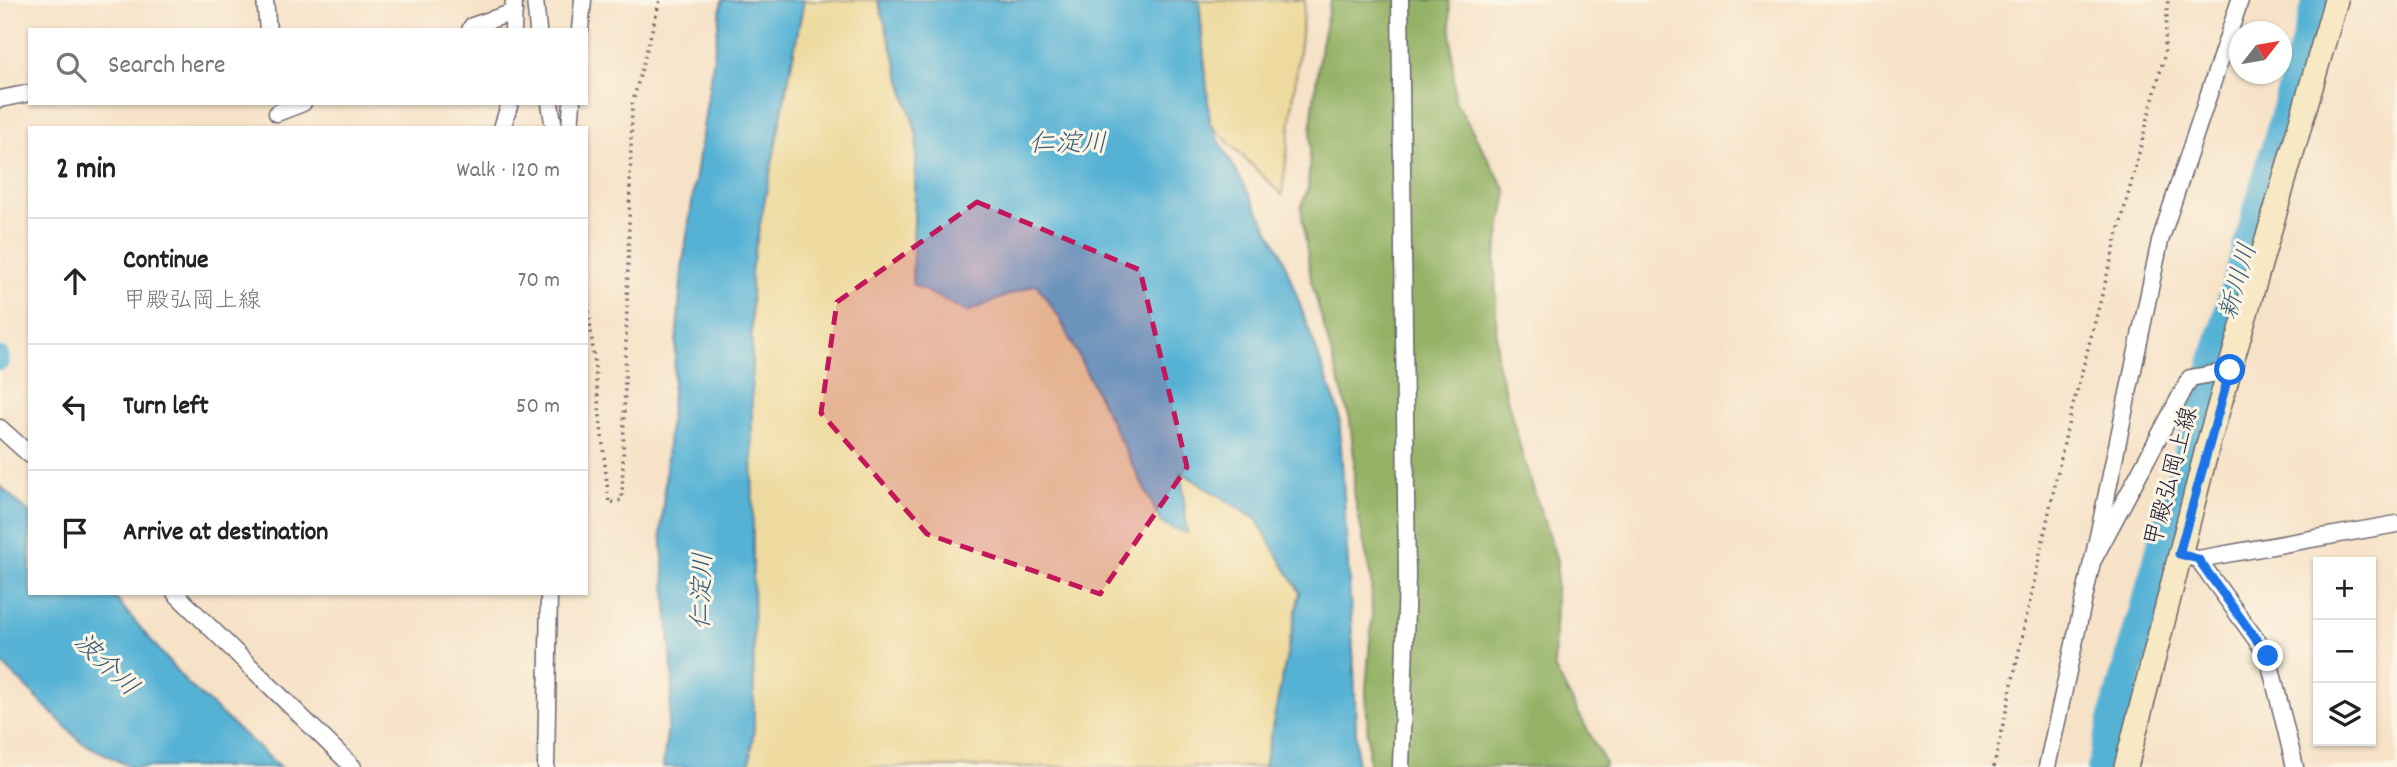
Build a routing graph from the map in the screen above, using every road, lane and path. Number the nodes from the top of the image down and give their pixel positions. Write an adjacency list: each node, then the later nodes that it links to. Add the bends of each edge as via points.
1 (265, 0): 10 (street)
2 (535, 0): 13 (street)
3 (583, 0): 14 (street)
4 (660, 0): 25 (path, via 632,105 622,500 609,503)
5 (1400, 0): 36 (street, via 1407,564)
6 (2168, 0): 37 (path, via 2164,57 2067,429)
7 (2240, 0): 31 (street, via 2160,241)
8 (2336, 0): 26 (main road, 甲殿弘岡上線)
9 (514, 6): 11 (street); 12 (street)
10 (268, 28)
11 (471, 28)
12 (513, 28)
13 (538, 28)
14 (580, 28)
15 (28, 93): 16 (street)
16 (0, 99)
17 (299, 105): 21 (street)
18 (509, 105): 22 (street)
19 (550, 105): 23 (street)
20 (572, 105): 24 (street)
21 (277, 115)
22 (503, 126)
23 (554, 126)
24 (570, 126)
25 (588, 302)
26 (2230, 370): 30 (main road, 甲殿弘岡上線); 31 (street, via 2190,378)
27 (0, 428): 28 (street)
28 (28, 453)
29 (2397, 524): 30 (street)
30 (2189, 557): 39 (main road, 甲殿弘岡上線); 40 (street, via 2268,656)
31 (2093, 560): 38 (street)
32 (177, 595): 34 (street)
33 (548, 595): 35 (street)
34 (353, 767)
35 (546, 767)
36 (1401, 767)
37 (1994, 767)
38 (2047, 767)
39 (2126, 767)
40 (2295, 767)

